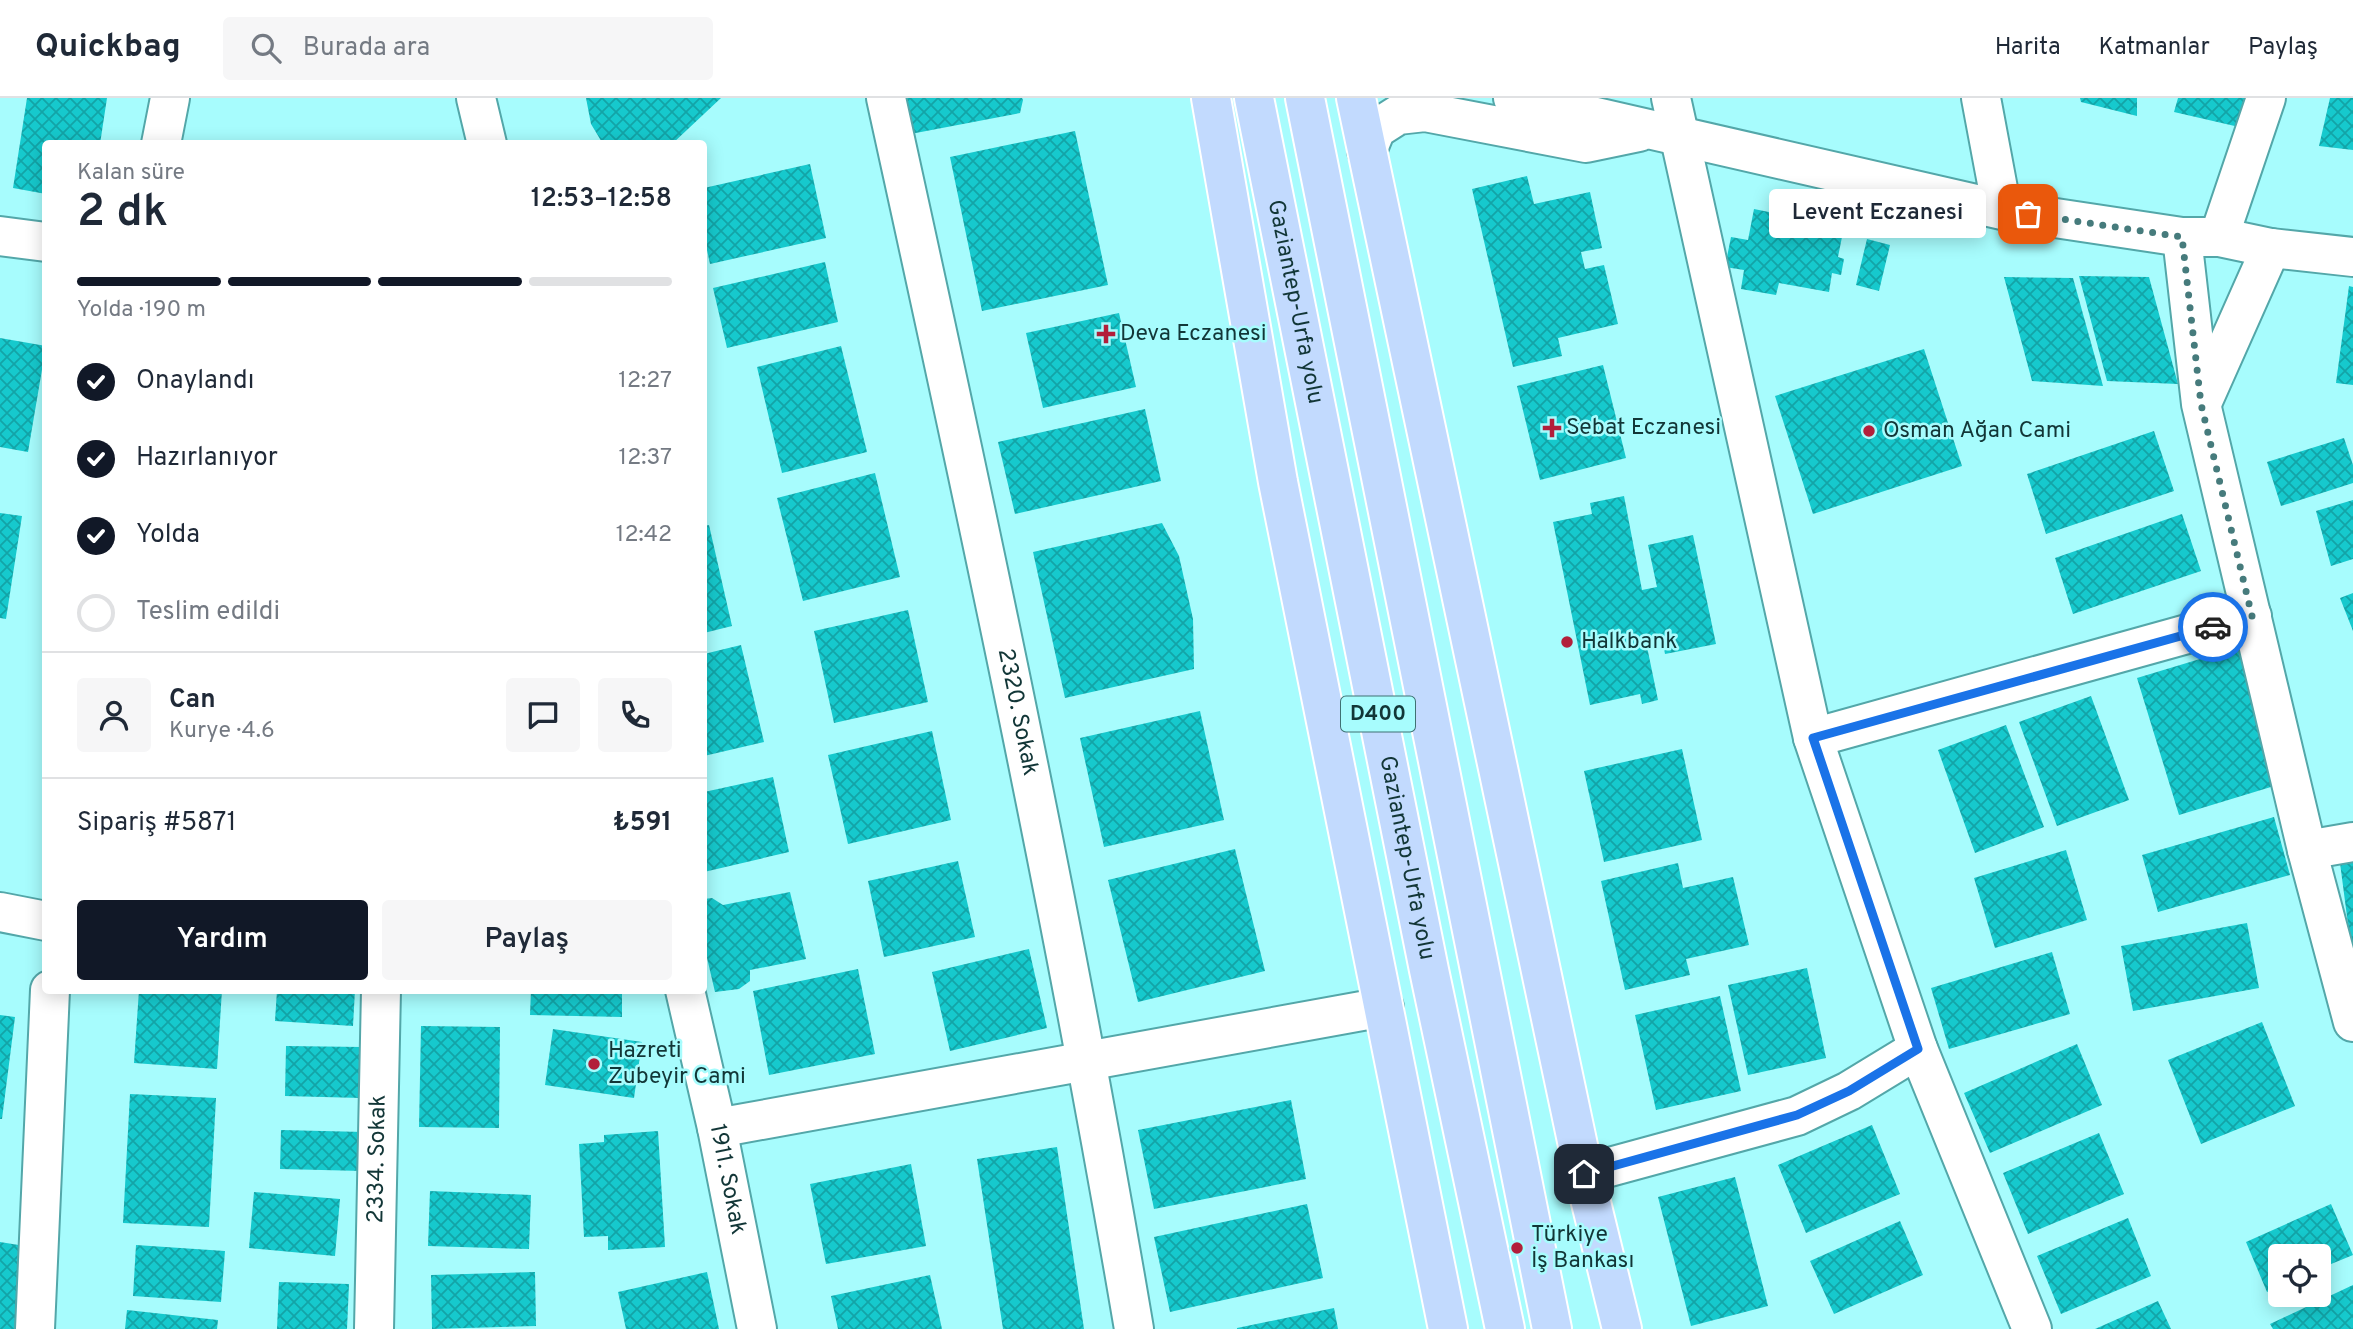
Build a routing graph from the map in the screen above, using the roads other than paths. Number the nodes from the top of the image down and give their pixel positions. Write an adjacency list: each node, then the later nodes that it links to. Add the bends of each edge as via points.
1 (170, 98): 13 (street)
2 (476, 98): 14 (street)
3 (886, 98): 36 (street, 2320. Sokak)
4 (1254, 98): 44 (highway, Gaziantep-Urfa yolu / D400)
5 (1305, 98): 45 (highway, D400)
6 (1356, 98): 15 (highway)
7 (1513, 98): 12 (street)
8 (1629, 98): 12 (street)
9 (1981, 98): 16 (street)
10 (2266, 98): 18 (street)
11 (1209, 101): 33 (highway, via 1278,482)
12 (1667, 121): 15 (street, via 1586,143 1425,112 1398,115 1376,129); 16 (street); 24 (street)
13 (162, 140)
14 (486, 140)
15 (1367, 151): 38 (highway)
16 (2002, 210): 18 (street)
17 (0, 236): 19 (street)
18 (2200, 237): 20 (street); 22 (street)
19 (42, 241)
20 (2271, 248): 21 (street); 22 (street)
21 (2353, 257)
22 (2201, 404): 23 (street)
23 (2252, 616): 24 (street); 26 (street)
24 (1813, 738): 35 (street)
25 (2353, 842): 26 (street)
26 (2306, 850): 29 (street)
27 (0, 912): 28 (street)
28 (42, 920)
29 (2348, 982): 34 (street)
30 (50, 994): 39 (street)
31 (381, 994): 40 (street, 2334. Sokak)
32 (686, 994): 37 (street, 1911. Sokak)
33 (1384, 1007): 36 (street); 43 (highway)
34 (2353, 1022)
35 (1918, 1049): 38 (street, via 1849,1091 1797,1115); 47 (street)
36 (1088, 1060): 37 (street); 42 (street, 2320. Sokak)
37 (717, 1128): 41 (street, 1911. Sokak)
38 (1584, 1174): 46 (highway)
39 (35, 1329)
40 (374, 1329)
41 (757, 1329)
42 (1133, 1329)
43 (1448, 1329)
44 (1505, 1329)
45 (1552, 1329)
46 (1622, 1329)
47 (2032, 1329)

